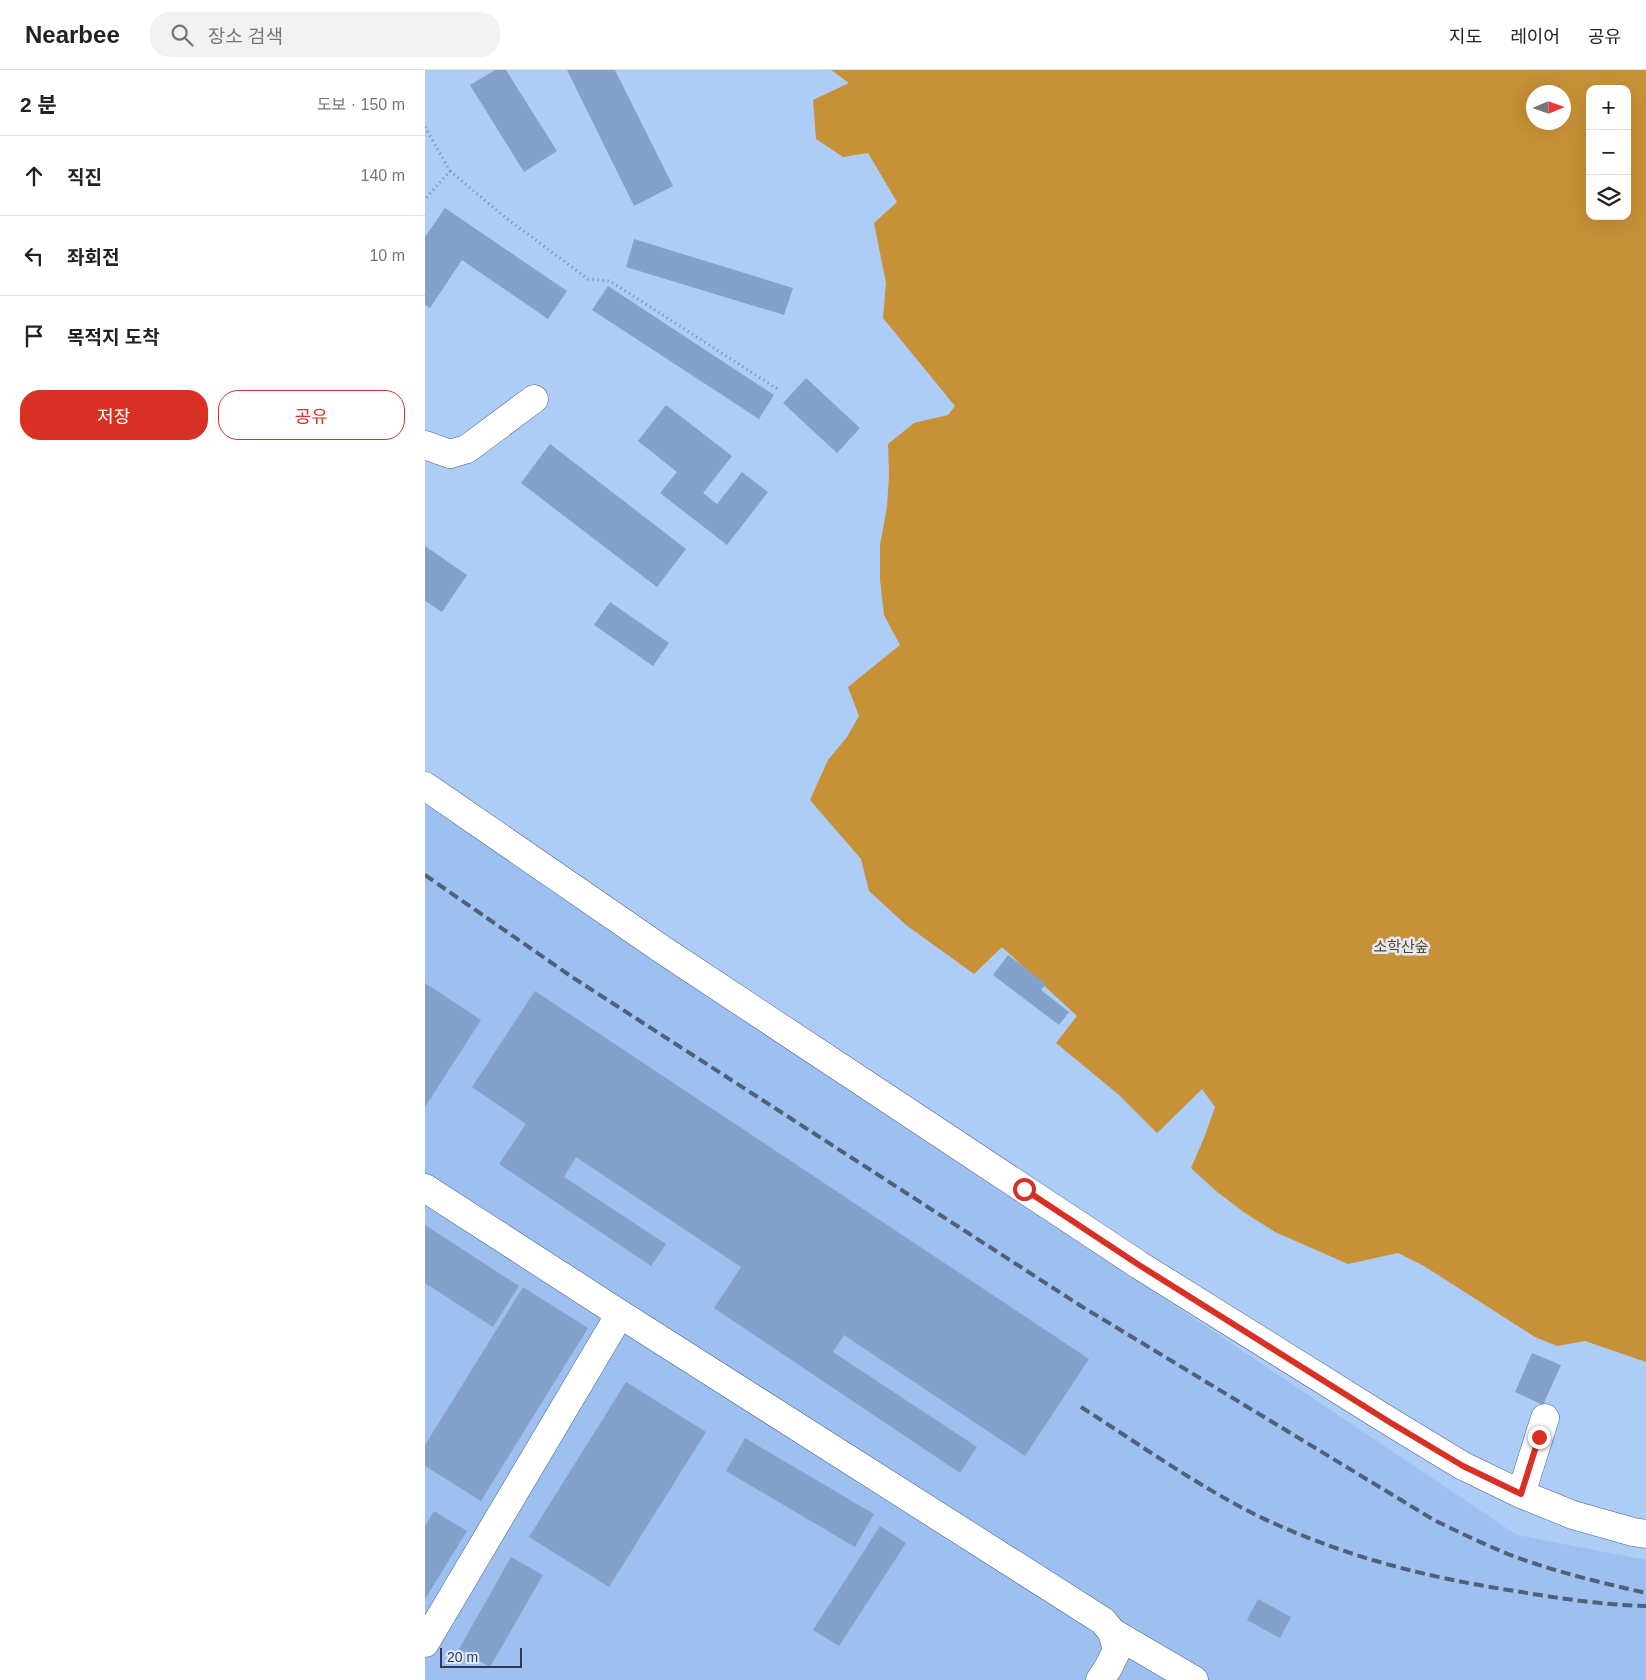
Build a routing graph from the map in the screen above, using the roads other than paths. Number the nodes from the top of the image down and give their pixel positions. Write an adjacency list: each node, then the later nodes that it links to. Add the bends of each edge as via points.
1 (533, 399): 2 (street, via 467,449 450,454)
2 (425, 445)
3 (425, 786): 7 (street, via 663,950 1139,1265 1391,1423 1463,1466)
4 (425, 1188): 5 (street)
5 (619, 1314): 9 (street, via 1103,1621); 10 (street)
6 (1545, 1418): 7 (street)
7 (1521, 1494): 8 (street, via 1573,1515)
8 (1646, 1534)
9 (1112, 1632): 11 (street, via 1117,1650); 12 (street)
10 (425, 1643)
11 (1100, 1680)
12 (1194, 1680)

